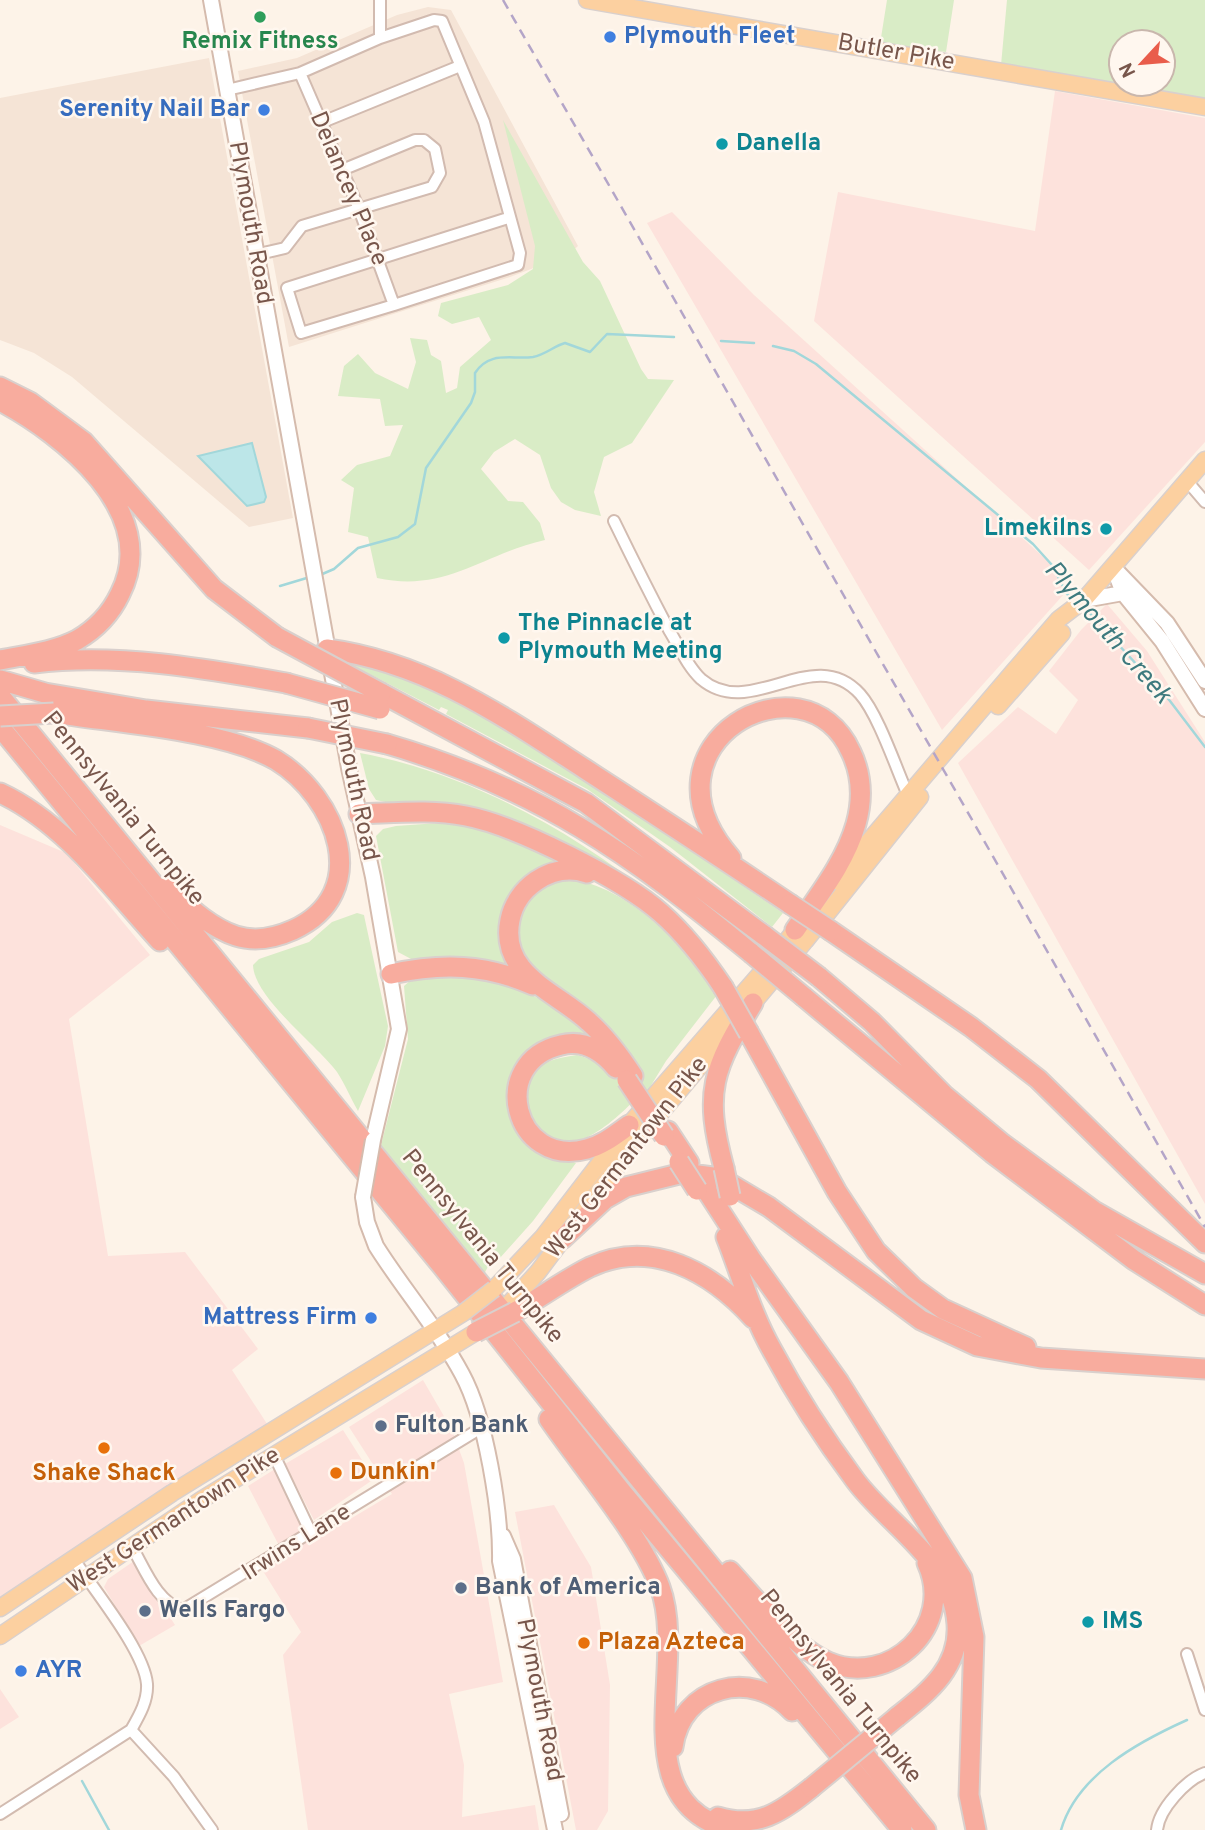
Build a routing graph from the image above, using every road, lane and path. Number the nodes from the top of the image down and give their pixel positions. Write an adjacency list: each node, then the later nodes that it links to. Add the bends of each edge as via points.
1 (211, 0): 7 (main road, Plymouth Road)
2 (380, 0): 4 (street)
3 (587, 0): 8 (main road, Butler Pike)
4 (380, 38): 5 (street, via 434,20 442,22); 6 (street)
5 (460, 66): 9 (street); 12 (street, via 484,122)
6 (300, 73): 7 (street); 9 (street, Delancey Place)
7 (227, 90): 13 (main road, Plymouth Road)
8 (1205, 107)
9 (320, 123): 10 (street, Delancey Place)
10 (342, 170): 11 (street, Delancey Place); 11 (street, via 415,140 424,140 435,149 440,173 432,187)
11 (359, 209): 13 (street, via 302,226 285,248); 14 (street, Delancey Place)
12 (508, 218): 14 (street); 15 (street, via 520,253 518,265)
13 (255, 255): 25 (main road, Plymouth Road)
14 (377, 257): 15 (street, Delancey Place); 15 (street, via 287,288 302,333)
15 (394, 304)
16 (0, 387): 32 (highway, bridge, via 30,402 84,442 214,589 277,637)
17 (0, 401): 26 (highway, via 46,429 85,463 109,493 125,529 128,575 117,601 90,631)
18 (1205, 460): 19 (main road, West Germantown Pike)
19 (1187, 481): 20 (street); 22 (main road, West Germantown Pike)
20 (1205, 502)
21 (614, 521): 39 (street, via 683,656 702,679 725,692 756,690 817,674 843,678 866,705)
22 (1113, 567): 23 (main road); 24 (main road, West Germantown Pike); 30 (main road, via 1167,623)
23 (1123, 593): 24 (main road); 33 (main road, via 1162,640)
24 (1080, 603): 39 (main road, West Germantown Pike, via 1059,619); 47 (main road, West Germantown Pike, via 1068,625 936,776)
25 (327, 649): 40 (main road, Plymouth Road); 43 (highway, via 368,654 466,694)
26 (52, 655): 27 (highway); 28 (highway); 32 (highway, bridge, via 165,664)
27 (0, 660)
28 (0, 668)
29 (0, 680): 34 (highway, via 44,693)
30 (1205, 681)
31 (0, 696): 41 (highway, Pennsylvania Turnpike)
32 (380, 701): 51 (highway, bridge, via 489,749 601,812 819,976)
33 (1205, 709)
34 (146, 710): 35 (highway); 51 (highway, bridge, via 308,729 387,744 491,779 578,824 676,891)
35 (54, 713): 36 (highway, bridge); 41 (highway, via 213,738 277,761 325,809 338,843 340,866 331,894 315,916 286,933 253,939 206,921)
36 (0, 716)
37 (0, 727): 48 (highway, Pennsylvania Turnpike)
38 (0, 793): 48 (highway, via 56,831 218,1008)
39 (908, 795): 44 (main road, West Germantown Pike)
40 (359, 814): 42 (highway, via 432,812 489,821); 45 (main road, Plymouth Road)
41 (119, 844): 68 (highway, Pennsylvania Turnpike)
42 (617, 883): 46 (highway, via 566,870 535,882 517,900 509,925 511,950 525,975); 64 (highway, bridge, via 677,928 723,987 837,1192 893,1270 943,1309 980,1329 1020,1346)
43 (758, 883): 44 (highway, via 730,857 707,820 701,790 705,760 724,731 748,715 775,708 800,710 839,733 855,761 861,792 857,822 846,851); 54 (highway, bridge, via 971,1027 1038,1079)
44 (795, 930): 50 (main road, West Germantown Pike)
45 (391, 974): 46 (highway, via 465,965); 61 (main road, Plymouth Road, bridge, via 399,1029 363,1197 366,1222 376,1246)
46 (544, 989): 49 (highway, via 588,1020 610,1044)
47 (753, 1003): 53 (main road, West Germantown Pike); 57 (highway, bridge, via 726,1048 714,1082 711,1112 743,1238)
48 (263, 1048): 55 (highway, Pennsylvania Turnpike)
49 (630, 1078): 50 (highway, via 593,1048 562,1044 530,1063 517,1085 516,1100 517,1112 530,1134 562,1151 587,1149); 52 (highway, bridge)
50 (629, 1125): 61 (main road, West Germantown Pike, bridge, via 543,1237 494,1289)
51 (998, 1148): 56 (highway, via 1094,1211); 58 (highway, via 1134,1260)
52 (701, 1189): 57 (highway); 60 (highway, via 723,1230)
53 (562, 1239): 59 (main road, West Germantown Pike); 64 (highway, via 605,1199 626,1187 683,1173 720,1178 769,1207 921,1320 977,1346)
54 (1205, 1243)
55 (442, 1266): 83 (highway, Pennsylvania Turnpike, via 620,1490); 89 (highway, via 649,1563 667,1621 670,1780 690,1810)
56 (1205, 1274)
57 (770, 1284): 75 (highway, via 894,1468 957,1569)
58 (1205, 1305)
59 (511, 1309): 60 (highway, via 589,1268 616,1259 653,1257 677,1261 705,1276 736,1299); 62 (highway, bridge)
60 (761, 1327): 71 (highway, via 854,1478)
61 (434, 1329): 63 (main road, Plymouth Road); 73 (main road, West Germantown Pike)
62 (476, 1332): 63 (main road, West Germantown Pike)
63 (447, 1349): 66 (main road, Plymouth Road, via 467,1384); 67 (main road, West Germantown Pike)
64 (1077, 1359): 65 (highway)
65 (1205, 1369)
66 (481, 1428): 69 (main road, Plymouth Road); 70 (street, Irwins Lane)
67 (274, 1455): 70 (street); 72 (main road, West Germantown Pike)
68 (658, 1500): 71 (highway, via 669,1503 801,1644 819,1658 843,1667 868,1668 892,1662 923,1632 931,1612 933,1584 928,1566); 92 (highway, Pennsylvania Turnpike)
69 (501, 1532): 87 (main road, Plymouth Road, via 500,1561); 88 (main road, Plymouth Road, via 513,1559)
70 (312, 1533): 72 (street, Irwins Lane, via 183,1610 164,1600)
71 (912, 1542): 80 (highway, via 945,1581 955,1608 957,1632 942,1678)
72 (132, 1547): 74 (main road, West Germantown Pike)
73 (74, 1558): 74 (street); 76 (main road, West Germantown Pike)
74 (86, 1579): 77 (main road, West Germantown Pike); 81 (street, via 141,1660 147,1685 142,1711)
75 (969, 1601): 80 (highway, via 967,1639 953,1676 938,1696); 93 (highway, via 974,1647 970,1795)
76 (0, 1608)
77 (0, 1636)
78 (1186, 1654): 79 (street)
79 (1205, 1710)
80 (900, 1721): 84 (highway)
81 (131, 1730): 85 (street); 86 (street, via 174,1777)
82 (1205, 1773): 94 (street, via 1174,1799)
83 (867, 1787): 84 (highway, via 788,1707 764,1691 739,1686 715,1690 695,1702 680,1721 673,1748 677,1777 688,1795 709,1813 734,1821 761,1820); 91 (highway, Pennsylvania Turnpike)
84 (814, 1791): 90 (highway, via 785,1821)
85 (0, 1814)
86 (212, 1830)
87 (555, 1830)
88 (564, 1830)
89 (732, 1830)
90 (760, 1830)
91 (902, 1830)
92 (926, 1830)
93 (976, 1830)
94 (1157, 1830)

